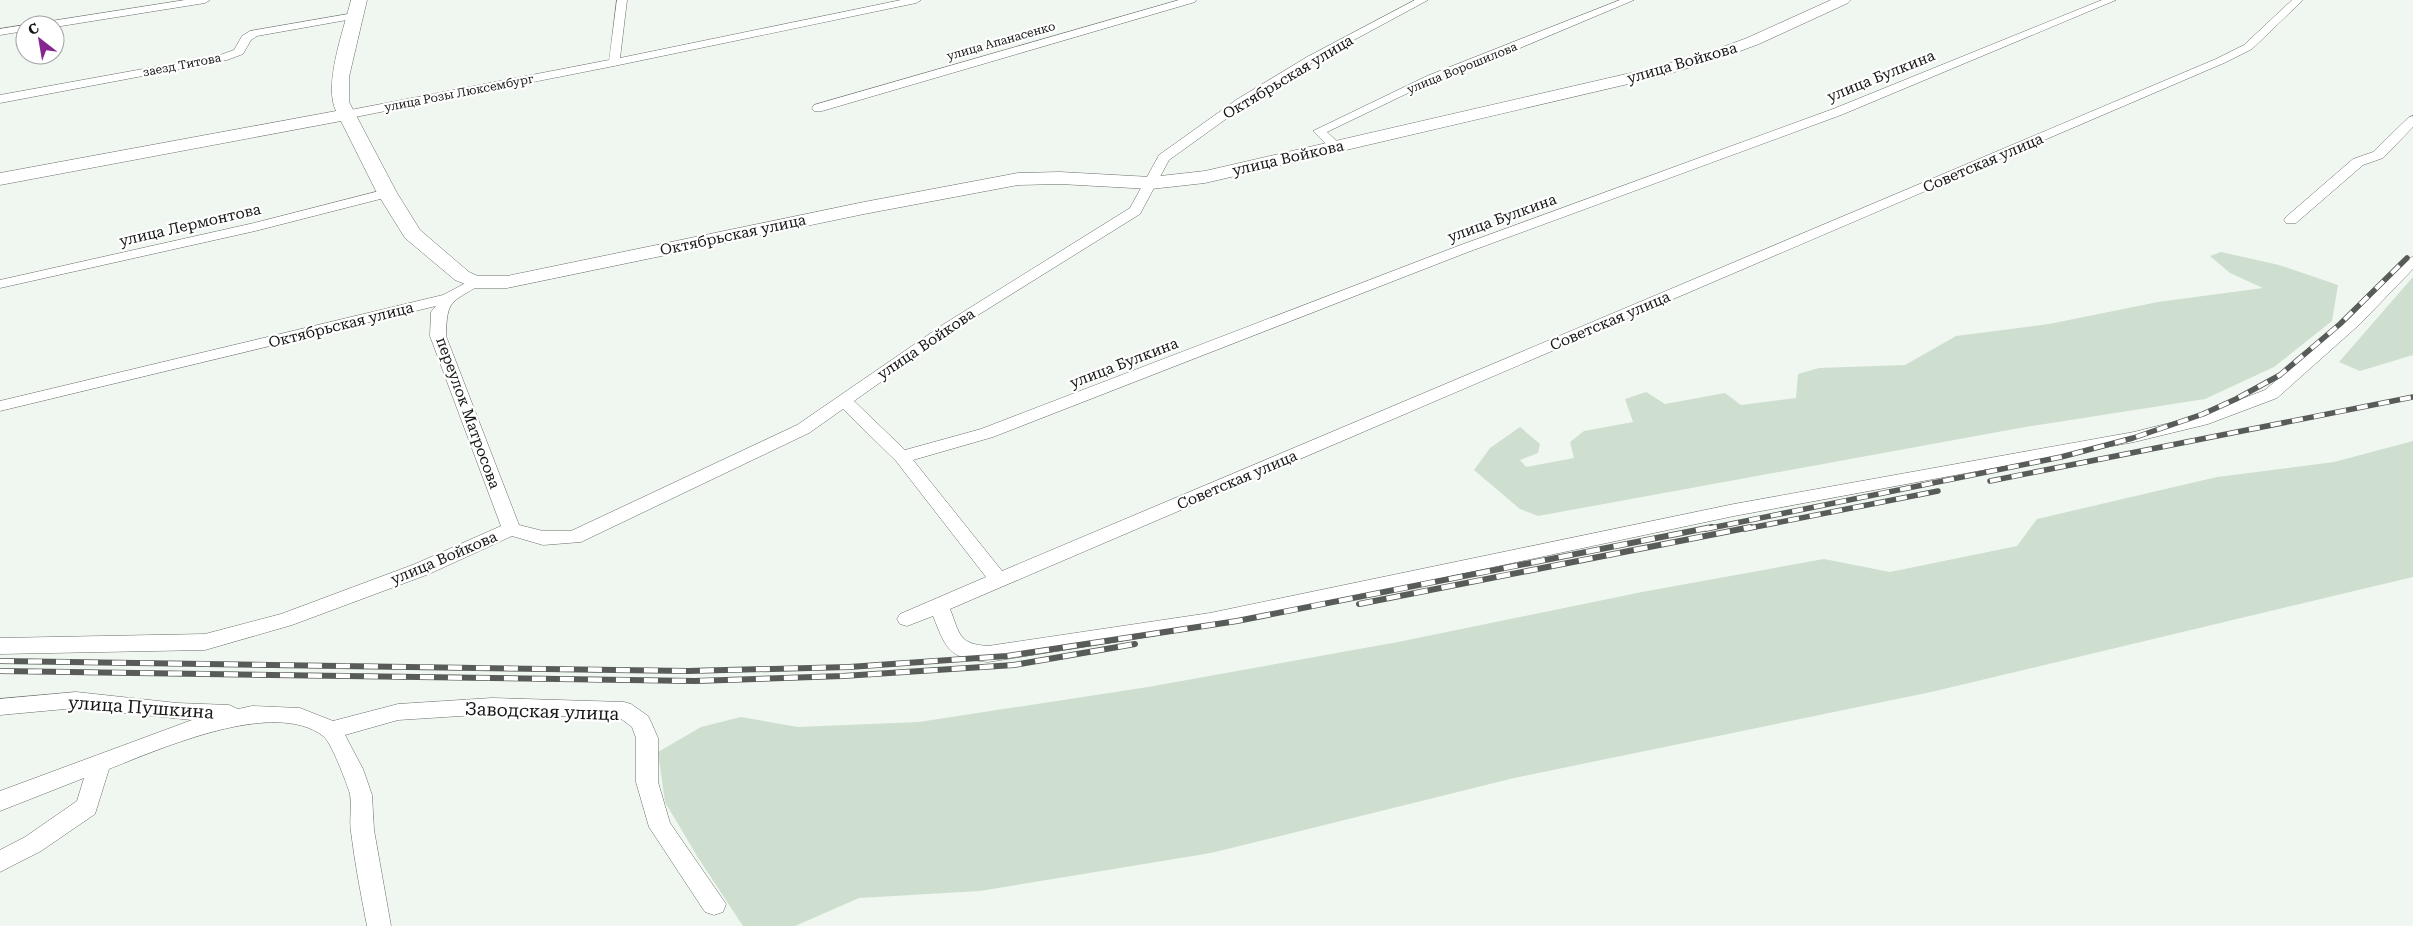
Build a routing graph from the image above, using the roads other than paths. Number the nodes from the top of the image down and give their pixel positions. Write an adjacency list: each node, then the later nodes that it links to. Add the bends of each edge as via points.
1 (205, 0): 11 (street)
2 (622, 0): 14 (street)
3 (916, 0): 14 (street, улица Розы Люксембург)
4 (1191, 0): 16 (street, улица Апанасенко)
5 (1422, 0): 21 (street, Октябрьская улица, via 1240,103 1164,158)
6 (1629, 0): 19 (street, улица Ворошилова, via 1431,78 1319,131)
7 (1843, 0): 19 (main road, улица Войкова, via 1715,56)
8 (2111, 0): 30 (street, улица Булкина, via 1837,112 1463,249 987,433)
9 (2298, 0): 32 (street, Советская улица, via 2248,47 2220,62)
10 (356, 8): 15 (street, заезд Титова, via 254,33 246,38 239,52 223,58); 17 (main road, via 341,77 340,102)
11 (65, 22)
12 (15, 30): 13 (street)
13 (0, 32)
14 (614, 63): 17 (street, улица Розы Люксембург)
15 (0, 100)
16 (818, 108)
17 (345, 115): 20 (main road, улица Розы Люксембург); 22 (main road)
18 (2413, 120): 23 (street, via 2378,155 2358,162)
19 (1337, 147): 21 (main road, улица Войкова, via 1205,177)
20 (0, 179)
21 (1151, 183): 25 (main road, Октябрьская улица, via 1018,179 507,282); 28 (street, улица Войкова, via 1135,210 949,327)
22 (386, 193): 25 (main road, via 412,234 462,276); 26 (street, улица Лермонтова, via 256,227)
23 (2291, 220)
24 (2413, 261): 33 (street, via 2355,321 2270,394 2202,420 2134,437 1734,510 1210,620 988,654 966,652 953,640)
25 (475, 282): 27 (street, Октябрьская улица)
26 (0, 284)
27 (448, 298): 29 (street, Октябрьская улица); 31 (street, переулок Матросова, via 439,312 438,336)
28 (844, 400): 30 (street); 31 (street, улица Войкова, via 803,429 574,537 543,538)
29 (0, 406)
30 (902, 457): 32 (street)
31 (512, 529): 35 (street, улица Войкова, via 422,569 285,620 205,642)
32 (1000, 581): 33 (street, Советская улица)
33 (939, 606): 34 (street, Советская улица)
34 (907, 619)
35 (0, 646)
36 (0, 707): 37 (street, улица Пушкина, via 76,700 177,711)
37 (252, 714): 38 (street, via 300,716); 39 (street, via 182,731)
38 (332, 730): 42 (street, Заводская улица, via 398,712 492,706 624,710 640,722 647,738 647,782 660,827); 43 (street, via 352,768 361,795 362,830)
39 (99, 764): 40 (street); 41 (street, via 87,806 33,844)
40 (0, 801)
41 (0, 862)
42 (714, 904)
43 (379, 926)

